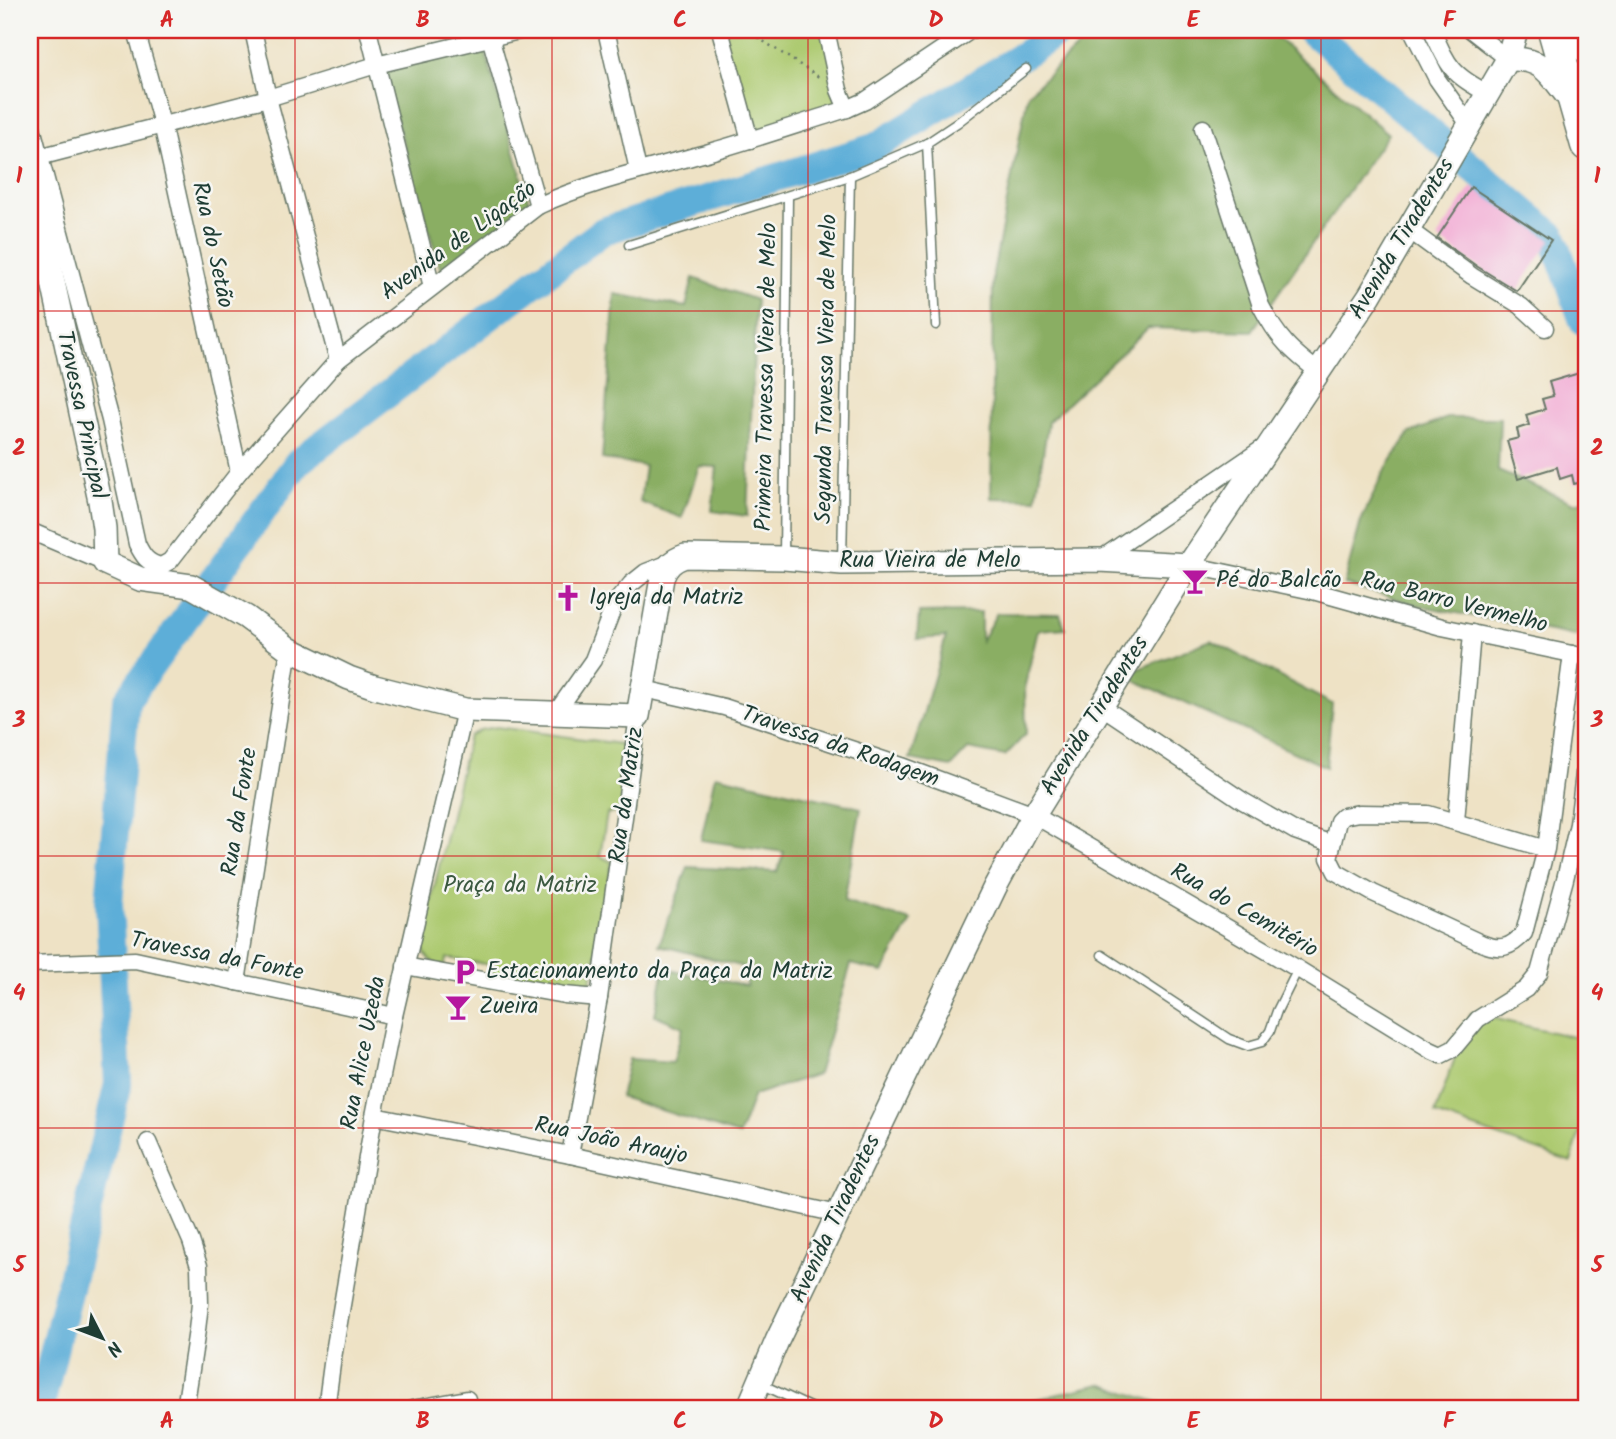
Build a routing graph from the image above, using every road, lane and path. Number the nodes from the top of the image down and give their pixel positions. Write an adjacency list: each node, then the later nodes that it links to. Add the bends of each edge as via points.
1 (136, 30): 30 (street, Rua do Setão)
2 (253, 30): 26 (street)
3 (368, 30): 22 (street)
4 (523, 30): 16 (street)
5 (606, 30): 37 (street)
6 (720, 30): 33 (street)
7 (746, 30): 24 (path)
8 (826, 30): 24 (street)
9 (943, 30): 18 (street)
10 (971, 30): 18 (street, Avenida de Ligação)
11 (1412, 30): 20 (street)
12 (1471, 30): 21 (street)
13 (1516, 30): 21 (street, Avenida Tiradentes)
14 (1553, 30): 27 (highway)
15 (1581, 30): 19 (highway)
16 (489, 34): 22 (street); 41 (street)
17 (1435, 36): 20 (street); 25 (street, via 1455,74)
18 (946, 46): 28 (street, Avenida de Ligação)
19 (1586, 47)
20 (1421, 48): 32 (street)
21 (1508, 59): 25 (street, Avenida Tiradentes); 27 (street, via 1536,63)
22 (376, 65): 26 (street); 45 (street)
23 (1026, 69): 34 (lane)
24 (839, 90): 28 (street)
25 (1489, 94): 32 (street, Avenida Tiradentes)
26 (268, 98): 30 (street); 48 (street)
27 (1574, 105): 35 (highway)
28 (847, 109): 33 (street, Avenida de Ligação)
29 (30, 120): 36 (street)
30 (162, 124): 36 (street); 51 (street, Rua do Setão)
31 (1203, 128): 49 (street, via 1261,306 1289,349)
32 (1467, 131): 42 (street, Avenida Tiradentes)
33 (750, 140): 37 (street, Avenida de Ligação)
34 (927, 143): 38 (lane); 46 (lane)
35 (1586, 145)
36 (39, 156): 51 (street, Avenida de Ligação, via 142,556 161,566 170,561)
37 (638, 170): 41 (street, Avenida de Ligação)
38 (850, 176): 40 (lane); 57 (lane, Segunda Travessa Viera de Melo)
39 (30, 186): 44 (street, Travessa Principal)
40 (788, 196): 43 (lane); 53 (lane, Primeira Travessa Viera de Melo)
41 (538, 206): 45 (street, Avenida de Ligação)
42 (1409, 230): 47 (street, via 1521,306); 49 (street, Avenida Tiradentes)
43 (629, 245)
44 (40, 270): 56 (street, Travessa Principal, via 100,501)
45 (432, 287): 48 (street, Avenida de Ligação)
46 (936, 325)
47 (1545, 328)
48 (338, 360): 51 (street, Avenida de Ligação)
49 (1320, 373): 50 (street, Avenida Tiradentes)
50 (1274, 441): 54 (street); 58 (street, Avenida Tiradentes)
51 (239, 472)
52 (30, 531): 56 (street)
53 (784, 558): 55 (street, Rua Vieira de Melo, via 693,554); 57 (street, Rua Vieira de Melo)
54 (1099, 560): 57 (street, Rua Vieira de Melo); 58 (street, Rua Vieira de Melo)
55 (672, 562): 62 (street, Rua da Matriz, via 662,578); 65 (street, via 646,572 615,603 593,660)
56 (105, 563): 60 (street, via 140,579 195,588)
57 (842, 563)
58 (1189, 565): 59 (street, Rua Barro Vermelho, via 1325,594); 63 (street, Avenida Tiradentes)
59 (1472, 633): 61 (street, Rua Barro Vermelho); 69 (street)
60 (289, 649): 64 (street, via 362,683); 76 (street, Rua da Fonte)
61 (1579, 655): 71 (street)
62 (644, 689): 66 (street, Rua da Matriz); 68 (street, Travessa da Rodagem, via 724,707)
63 (1101, 706): 68 (street, Avenida Tiradentes); 70 (street, via 1253,807 1295,831)
64 (465, 710): 65 (street); 74 (street, Rua Alice Uzeda)
65 (555, 714): 66 (street)
66 (638, 716): 77 (street, Rua da Matriz)
67 (1586, 757): 75 (street, Rua do Cemitério, via 1575,835 1539,973 1526,989 1478,1019 1450,1052 1441,1055 1430,1050)
68 (1034, 815): 75 (street, Rua do Cemitério); 82 (street, Avenida Tiradentes)
69 (1456, 821): 70 (street, via 1428,814 1359,813 1338,821); 71 (street)
70 (1332, 844): 71 (street, via 1329,858 1336,872 1493,948 1505,948 1524,933)
71 (1546, 849)
72 (1102, 955): 75 (lane, via 1229,1039 1248,1046 1262,1042 1270,1031)
73 (30, 964): 76 (street, Travessa da Fonte, via 135,960)
74 (405, 966): 77 (street); 78 (street, Rua Alice Uzeda)
75 (1298, 969)
76 (237, 982): 78 (street, Travessa da Fonte)
77 (599, 998): 81 (street, Rua da Matriz)
78 (394, 1016): 79 (street, Rua Alice Uzeda)
79 (374, 1116): 81 (street, Rua João Araujo); 86 (street, Rua Alice Uzeda)
80 (148, 1142): 85 (street, via 199,1266 197,1330)
81 (570, 1155): 82 (street, Rua João Araujo)
82 (838, 1214): 83 (street, Avenida Tiradentes)
83 (758, 1382): 88 (street, Avenida Tiradentes); 89 (lane)
84 (467, 1399): 87 (street)
85 (185, 1409)
86 (326, 1409)
87 (412, 1409)
88 (748, 1409)
89 (814, 1409)

